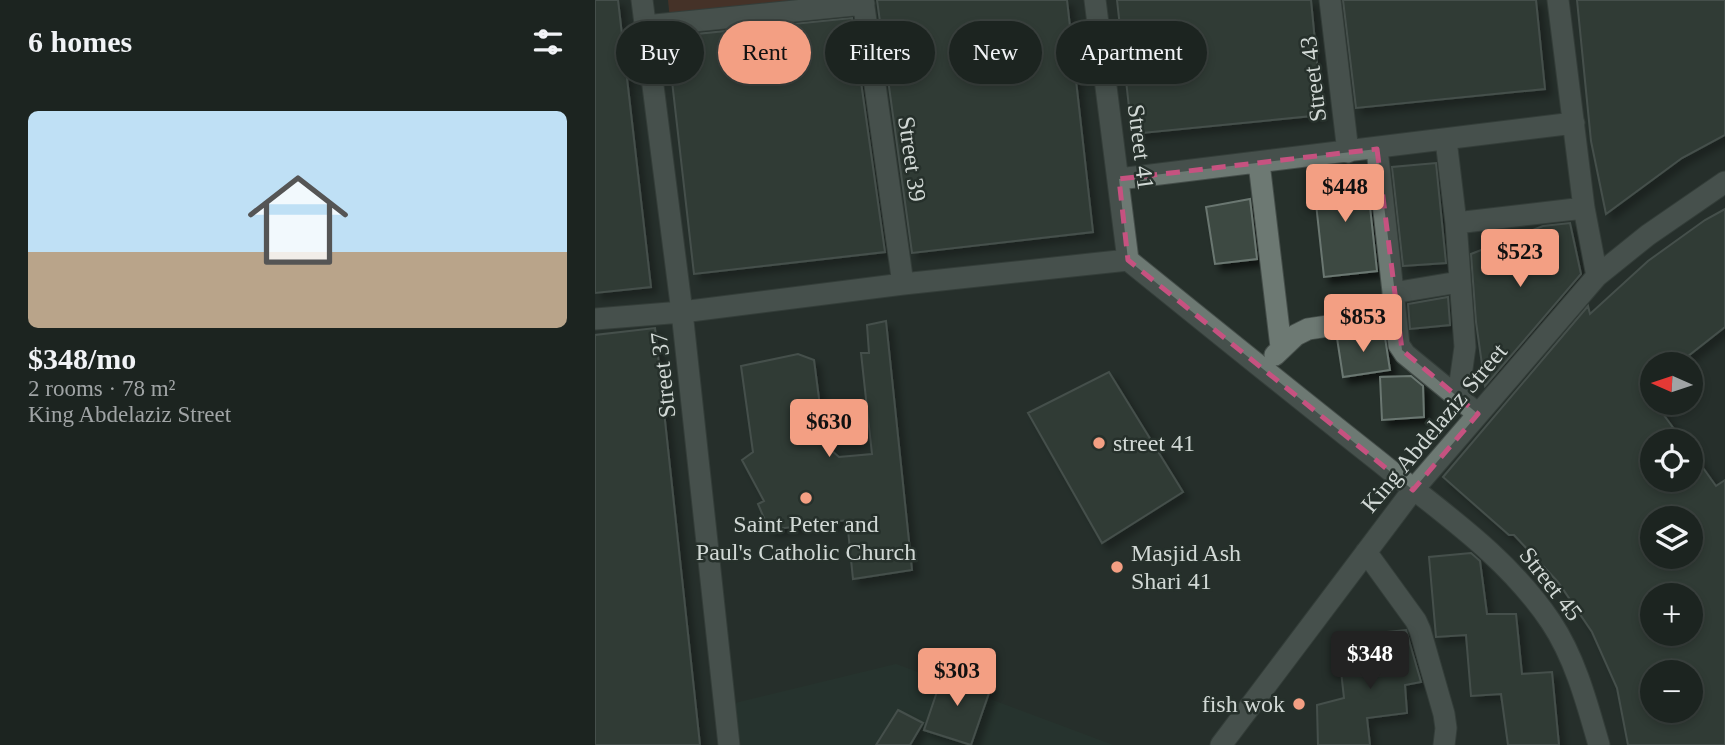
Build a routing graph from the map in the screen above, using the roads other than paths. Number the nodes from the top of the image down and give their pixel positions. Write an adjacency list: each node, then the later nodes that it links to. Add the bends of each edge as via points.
1 (642, 0): 6 (street, Street 37)
2 (1095, 0): 14 (street, Street 41)
3 (1330, 0): 12 (street, Street 43)
4 (1558, 0): 9 (street)
5 (864, 2): 7 (street); 21 (street, Street 39)
6 (644, 21)
7 (691, 21)
8 (653, 84): 23 (street, Street 37)
9 (1573, 123): 10 (street); 16 (street)
10 (1446, 140): 11 (street); 17 (street)
11 (1377, 149): 12 (street); 22 (street)
12 (1348, 152): 13 (street)
13 (1259, 163): 14 (street); 26 (street)
14 (1118, 179): 18 (street, Street 41)
15 (1725, 181): 19 (street, King Abdelaziz Street)
16 (1584, 208): 17 (street); 19 (street)
17 (1456, 223): 20 (street)
18 (1128, 260): 21 (street); 27 (street, Street 45)
19 (1597, 276): 29 (street, King Abdelaziz Street)
20 (1459, 282): 22 (street); 28 (street, via 1465,347)
21 (902, 284): 23 (street)
22 (1393, 293): 24 (street)
23 (682, 312): 25 (street); 32 (street, Street 37)
24 (1395, 316): 26 (street, via 1308,329); 28 (street, via 1399,345 1405,354)
25 (595, 318)
26 (1281, 347): 27 (street)
27 (1264, 370): 30 (street, Street 45)
28 (1458, 397): 29 (street)
29 (1478, 414): 30 (street, King Abdelaziz Street)
30 (1413, 490): 31 (street, King Abdelaziz Street); 35 (street, Street 45, via 1473,535 1530,593 1566,648)
31 (1366, 552): 33 (street, King Abdelaziz Street); 34 (street, via 1420,630 1444,714)
32 (729, 745)
33 (1221, 745)
34 (1444, 745)
35 (1599, 745)

